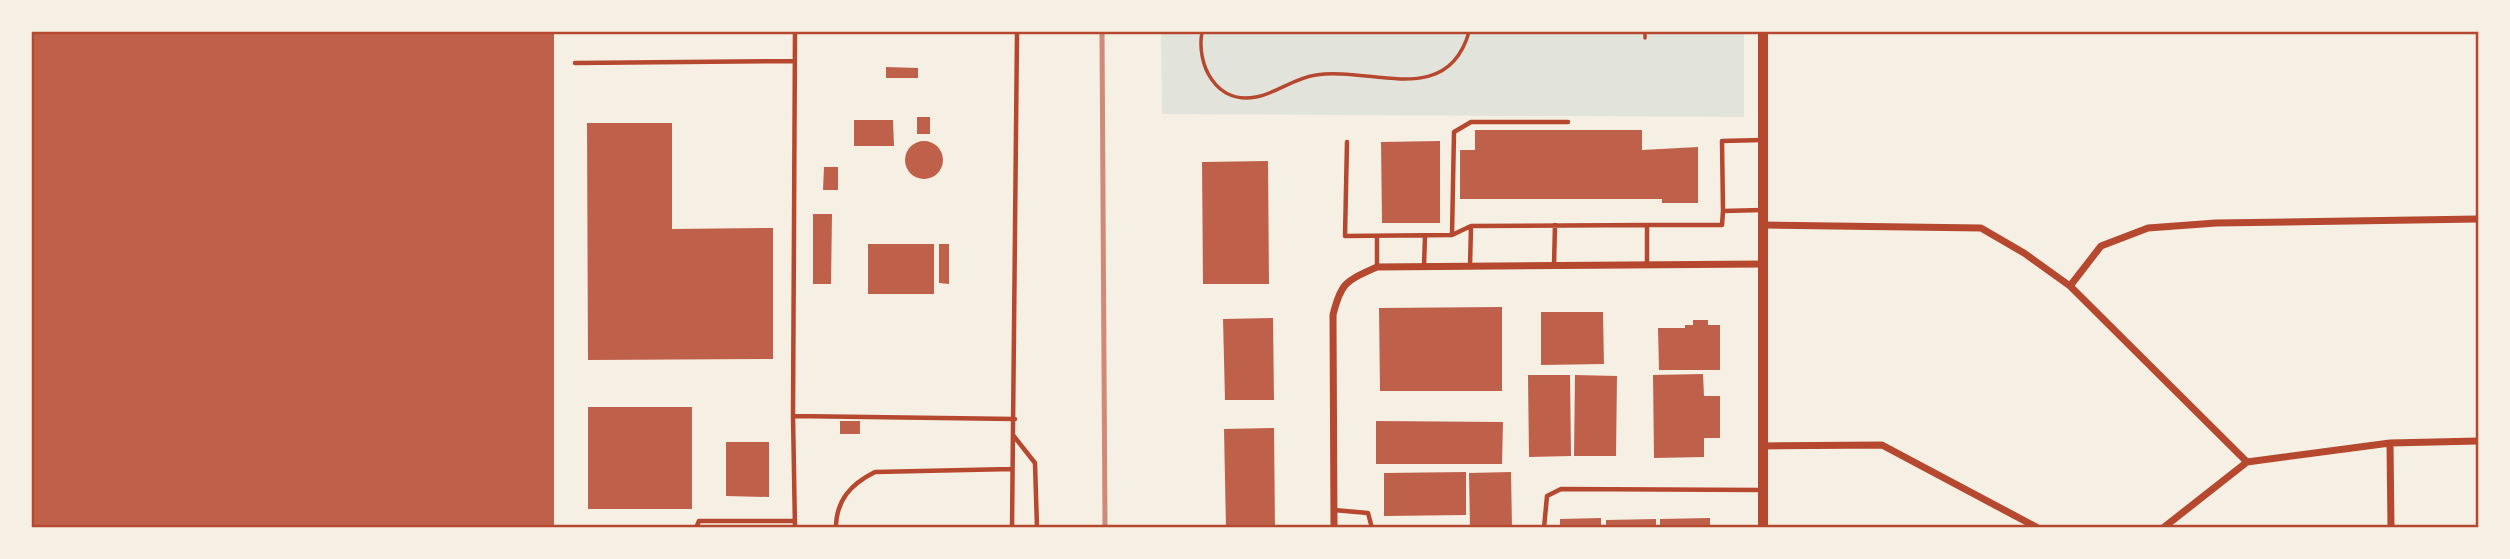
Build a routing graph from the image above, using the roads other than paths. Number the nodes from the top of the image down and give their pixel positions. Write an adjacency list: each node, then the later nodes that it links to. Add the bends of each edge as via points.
1 (795, 32): 4 (lane)
2 (1017, 32): 27 (lane)
3 (1763, 32): 7 (street)
4 (795, 61): 5 (lane); 26 (lane)
5 (575, 63)
6 (1568, 122): 16 (lane, via 1471,122 1454,132)
7 (1763, 140): 9 (street); 10 (lane, via 1722,141)
8 (1347, 142): 17 (lane, via 1345,236)
9 (1763, 210): 10 (lane); 14 (street)
10 (1723, 211): 13 (lane, via 1722,225)
11 (2479, 219): 25 (street, via 2148,228 2101,246)
12 (1555, 225): 13 (lane); 15 (lane); 21 (lane)
13 (1647, 225): 20 (lane)
14 (1763, 225): 19 (street); 25 (street, via 1981,228)
15 (1471, 226): 16 (lane); 24 (lane)
16 (1452, 235): 18 (lane)
17 (1377, 236): 18 (lane); 22 (lane)
18 (1424, 236): 23 (lane)
19 (1763, 264): 20 (street); 31 (street)
20 (1647, 265): 21 (street)
21 (1554, 266): 24 (street)
22 (1377, 267): 23 (street); 35 (street, via 1346,281 1338,292 1333,315)
23 (1424, 267): 24 (street)
24 (1470, 267)
25 (2070, 286): 32 (street)
26 (793, 416): 27 (lane); 36 (lane)
27 (1015, 419): 28 (lane)
28 (1013, 435): 33 (lane); 40 (lane, via 1035,463)
29 (2479, 441): 30 (street)
30 (2390, 443): 32 (street); 47 (street)
31 (1762, 446): 34 (street); 45 (street, via 1882,445)
32 (2248, 462): 46 (street)
33 (1012, 469): 38 (lane, via 875,472 847,491); 39 (lane)
34 (1763, 490): 43 (lane, via 1561,489 1547,496); 44 (street)
35 (1335, 510): 41 (street); 42 (lane, via 1368,513)
36 (795, 524): 37 (lane, via 699,521)
37 (696, 527)
38 (836, 527)
39 (1012, 527)
40 (1037, 527)
41 (1334, 527)
42 (1371, 527)
43 (1544, 527)
44 (1763, 527)
45 (2038, 527)
46 (2163, 527)
47 (2391, 527)

